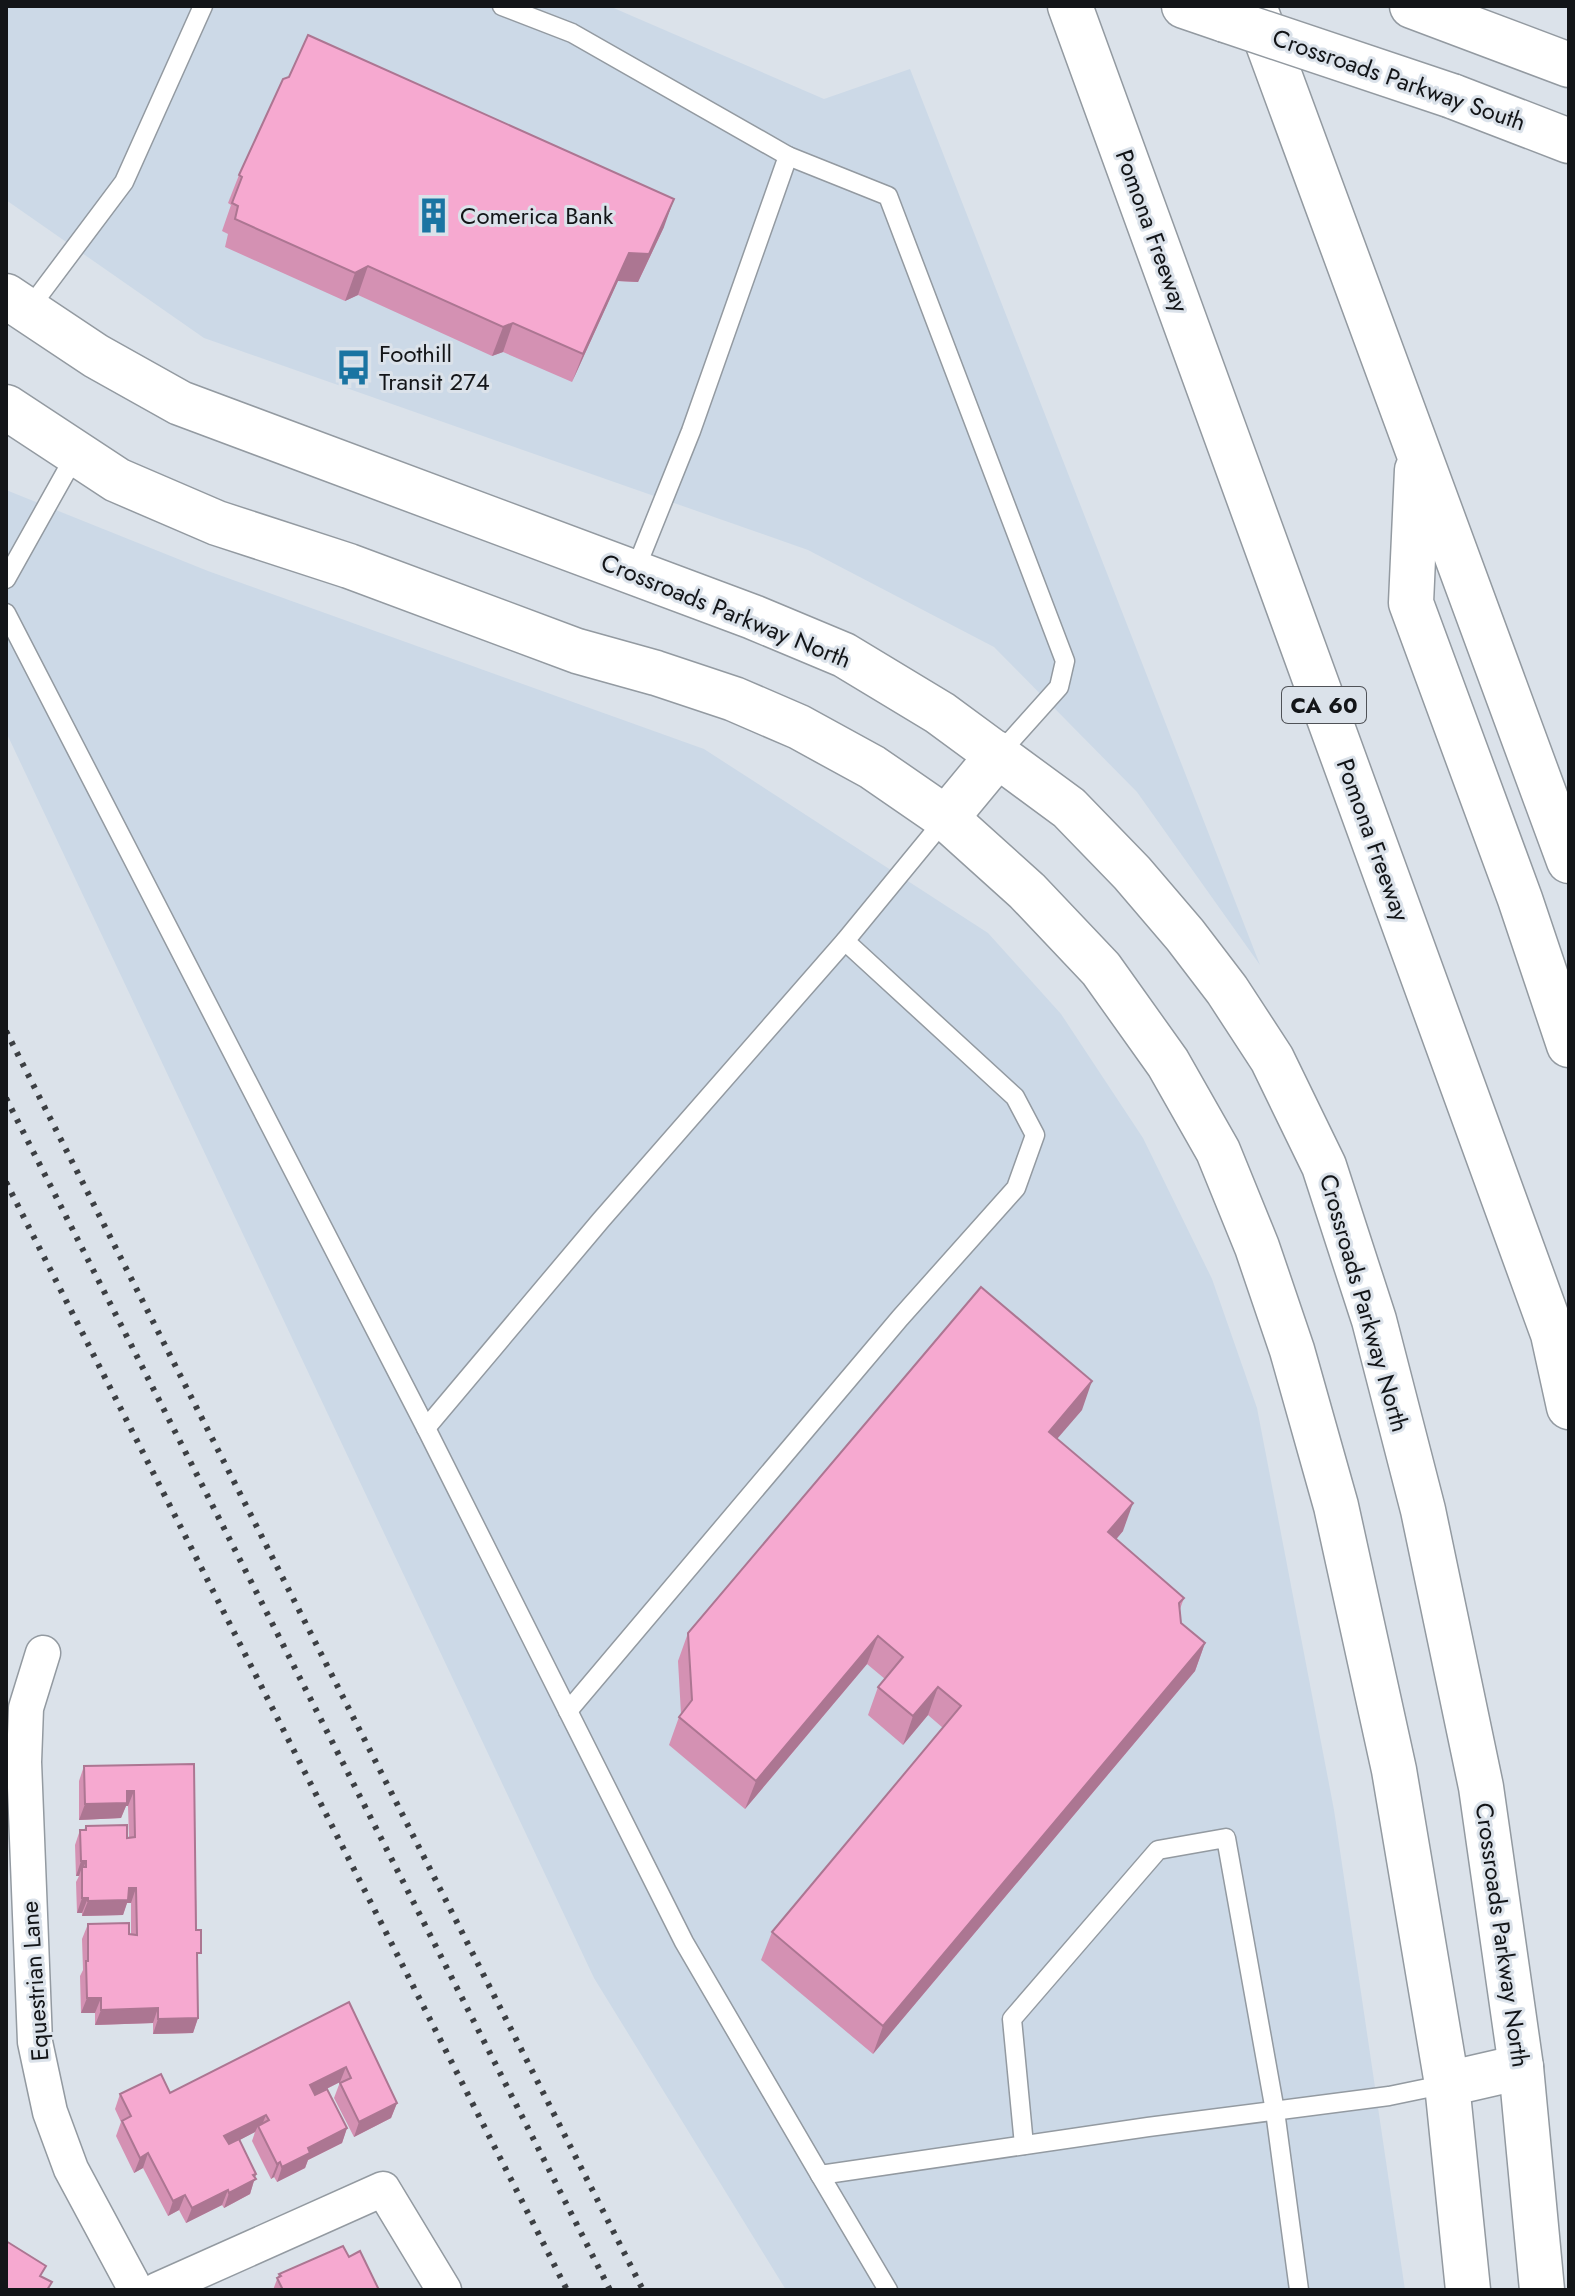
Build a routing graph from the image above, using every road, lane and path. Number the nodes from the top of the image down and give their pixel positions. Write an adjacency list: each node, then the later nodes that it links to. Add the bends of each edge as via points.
1 (203, 6): 10 (lane, via 124,182)
2 (502, 6): 9 (lane, via 572,33)
3 (1070, 6): 22 (main road, Pomona Freeway / CA 60, via 1553,1334)
4 (1184, 6): 8 (main road, Crossroads Parkway South, bridge)
5 (1254, 6): 12 (main road)
6 (1417, 8): 7 (main road)
7 (1569, 65)
8 (1569, 141)
9 (788, 156): 14 (lane, via 691,431); 17 (lane, via 888,196 1065,661 1059,687)
10 (13, 312): 14 (main road, Crossroads Parkway North, via 180,403)
11 (6, 407): 13 (main road)
12 (1418, 452): 19 (main road); 21 (main road, via 1411,603)
13 (76, 454): 15 (lane); 18 (main road, via 117,480 217,523 577,651 734,699 860,760)
14 (634, 573): 17 (main road, Crossroads Parkway North, via 844,655)
15 (6, 579)
16 (6, 613): 23 (lane)
17 (999, 754): 18 (main road); 26 (main road, Crossroads Parkway North, via 1069,808 1185,935 1272,1059 1324,1166 1374,1320 1423,1510 1481,1787)
18 (946, 818): 20 (lane); 27 (main road, via 1027,891 1101,969 1168,1063 1218,1151 1257,1247 1336,1506 1394,1770)
19 (1569, 861)
20 (845, 941): 23 (lane); 25 (lane, via 1015,1097 1035,1135 1016,1188)
21 (1569, 1045)
22 (1569, 1407)
23 (426, 1428): 25 (lane)
24 (43, 1653): 31 (street, Equestrian Lane, via 26,1708 24,1762 35,2042 50,2112 71,2169)
25 (568, 1711): 30 (lane, via 684,1942)
26 (1521, 2067): 27 (main road); 37 (main road, Crossroads Parkway North)
27 (1447, 2084): 28 (lane); 36 (main road)
28 (1275, 2111): 29 (lane); 29 (lane, via 1226,1838 1158,1850 1012,2019); 35 (lane)
29 (1024, 2145): 30 (lane)
30 (820, 2175): 34 (lane)
31 (136, 2290)
32 (157, 2290): 33 (street, via 383,2189)
33 (444, 2290)
34 (888, 2290)
35 (1299, 2290)
36 (1468, 2290)
37 (1542, 2290)

